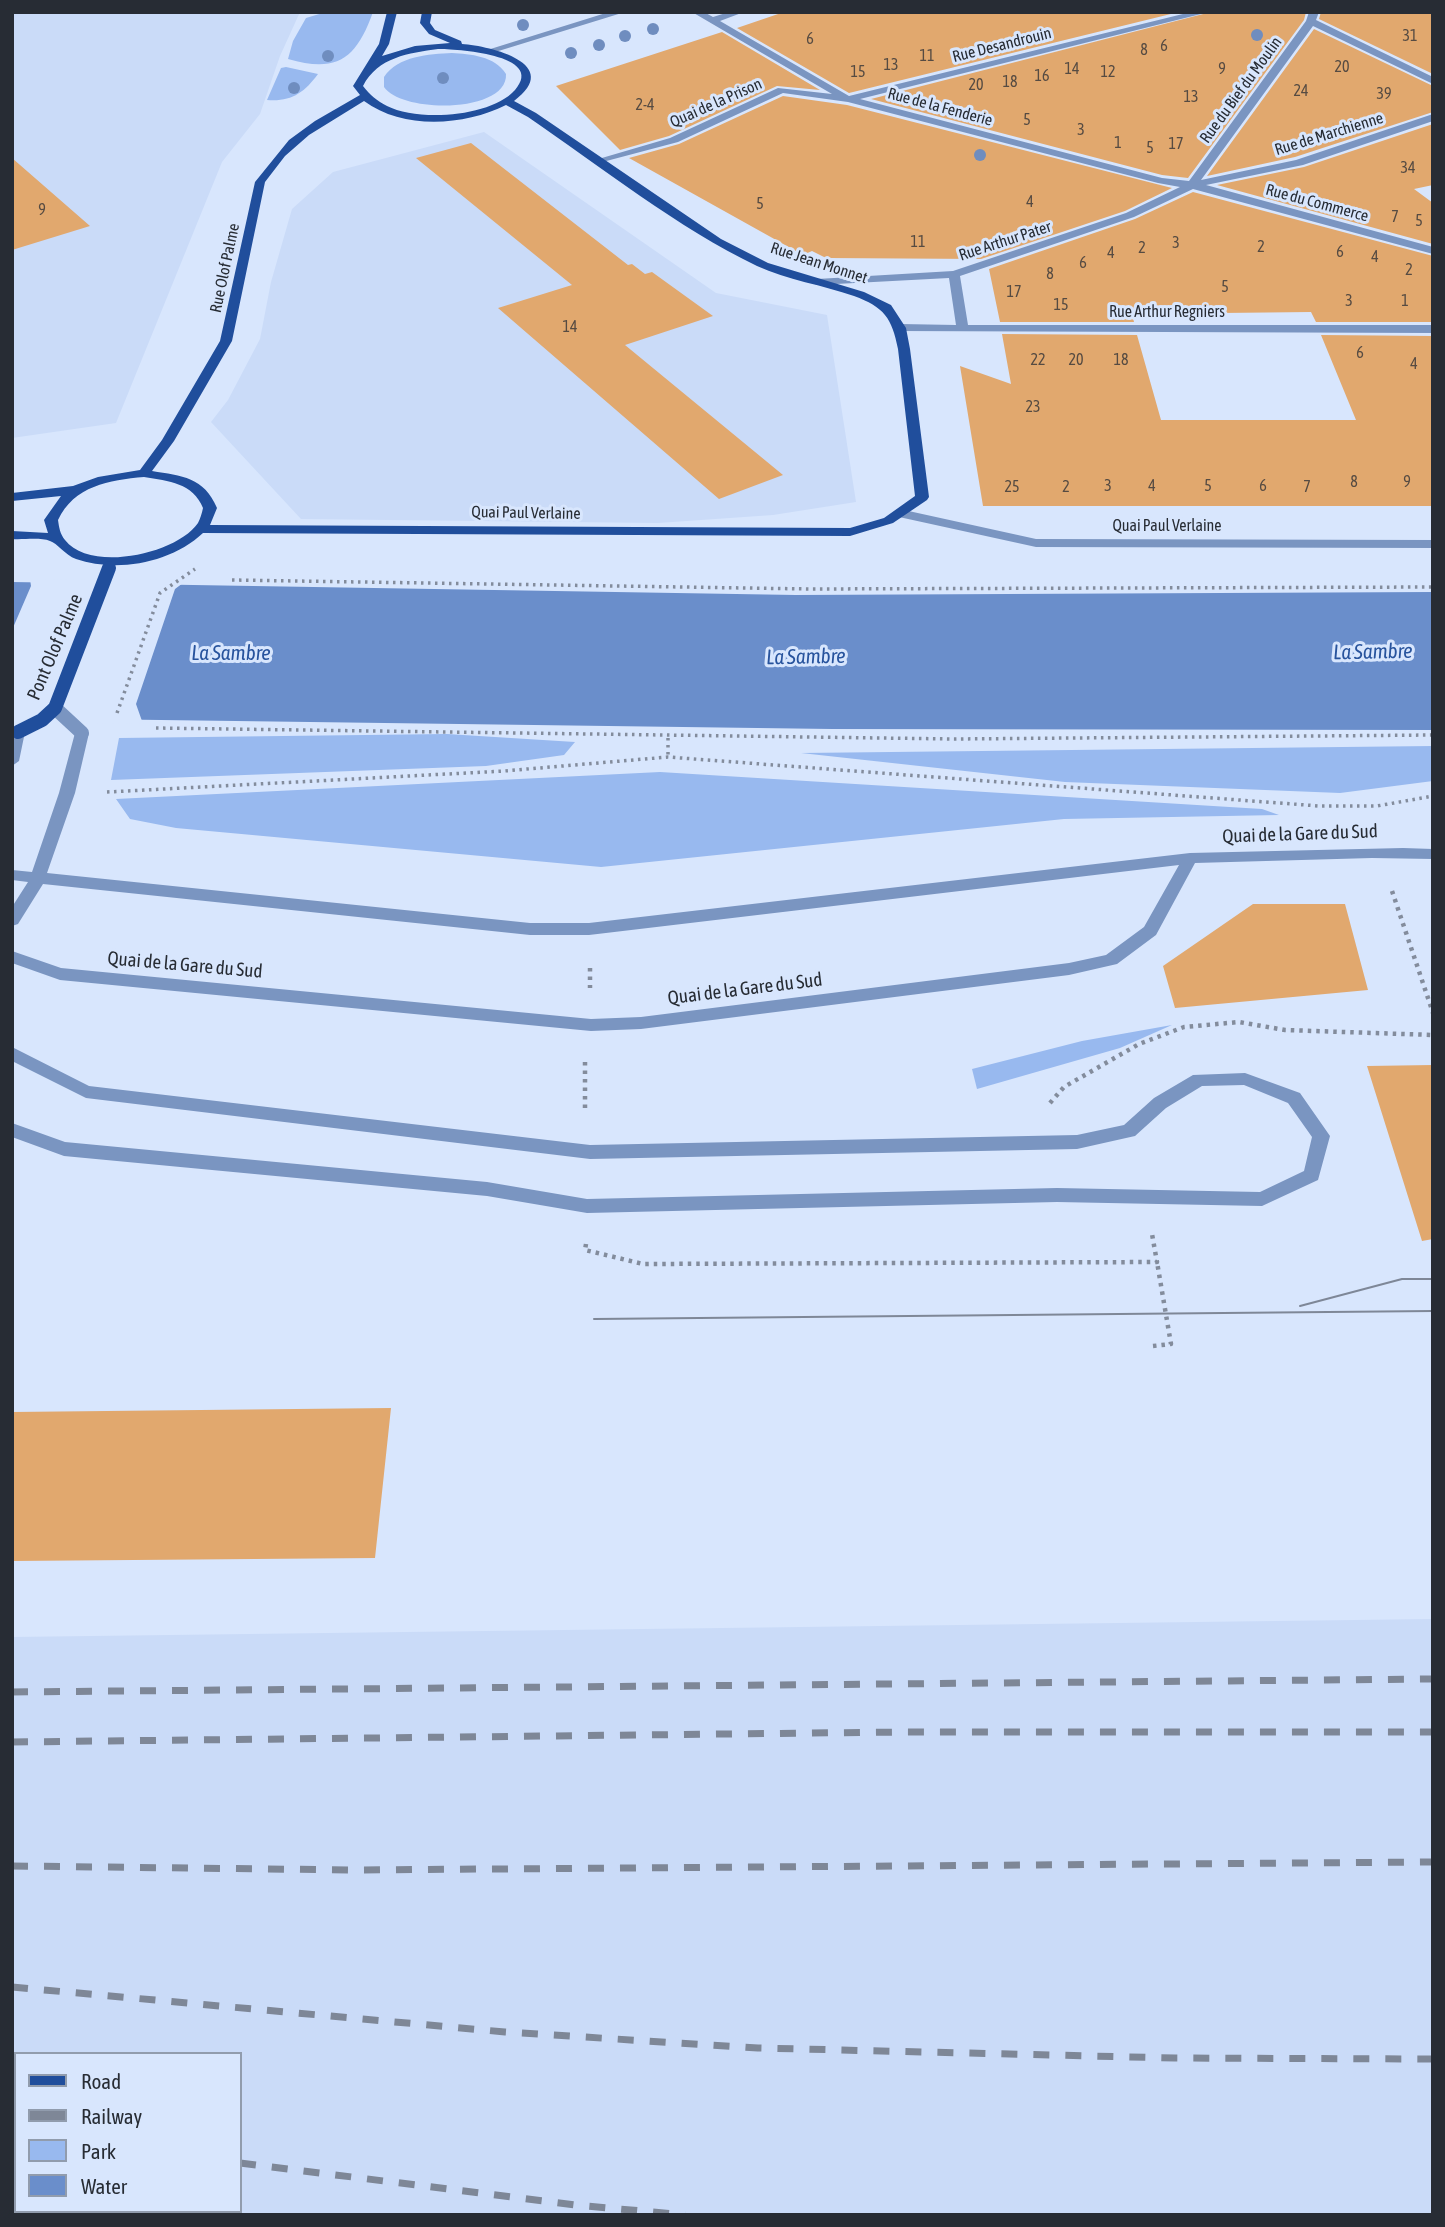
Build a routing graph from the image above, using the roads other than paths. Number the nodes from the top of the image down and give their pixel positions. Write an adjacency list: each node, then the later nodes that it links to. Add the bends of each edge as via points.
1 (392, 12): 11 (main road)
2 (427, 12): 9 (main road, via 425,23 432,32)
3 (620, 12): 10 (street)
4 (698, 12): 8 (street, Rue de la Fenderie)
5 (739, 12): 8 (street)
6 (1204, 12): 14 (street, Rue Desandrouin)
7 (1312, 16): 12 (street); 18 (street, Rue du Bief du Moulin)
8 (714, 20): 14 (street, Rue de la Fenderie)
9 (464, 46): 10 (main road); 11 (main road, via 414,49)
10 (489, 51): 15 (main road, via 506,56 524,73 525,83)
11 (373, 64): 13 (main road, via 358,86)
12 (1433, 80)
13 (364, 97): 15 (main road, via 393,113 436,118 475,113); 25 (main road, Rue Olof Palme, via 293,140 260,182 226,341 168,441)
14 (848, 99): 17 (street, Quai de la Prison, via 782,90 674,140); 18 (street, Rue de la Fenderie)
15 (507, 102): 17 (main road, Rue Jean Monnet)
16 (1433, 117): 18 (street, Rue de Marchienne, via 1298,163)
17 (599, 162): 21 (main road, Rue Jean Monnet, via 717,241 764,265)
18 (1192, 185): 19 (street, Rue du Commerce); 20 (street, Rue Arthur Pater, via 1130,215)
19 (1433, 251)
20 (954, 274): 21 (street, Rue Arthur Pater); 22 (street)
21 (817, 282): 23 (main road, Rue Jean Monnet, via 887,307)
22 (962, 327): 23 (street, Rue Arthur Regniers); 24 (street, Rue Arthur Regniers)
23 (900, 328): 28 (main road, via 922,496)
24 (1433, 329)
25 (144, 473): 26 (main road, via 96,481); 29 (main road, via 177,477 201,489 209,501 209,515)
26 (76, 491): 27 (main road); 31 (main road, via 53,512)
27 (12, 497)
28 (904, 514): 29 (main road, Quai Paul Verlaine, via 850,532); 32 (street, Quai Paul Verlaine, via 1036,543)
29 (202, 528): 33 (main road, via 190,541 159,555)
30 (12, 535): 31 (main road)
31 (54, 537): 33 (main road, via 65,549)
32 (1433, 544)
33 (111, 565): 34 (main road, Pont Olof Palme, bridge)
34 (55, 708): 35 (main road, Pont Olof Palme, bridge); 40 (street, bridge, via 82,733)
35 (15, 733): 36 (street)
36 (12, 761)
37 (1433, 854): 38 (street, Quai de la Gare du Sud, via 1379,851)
38 (1190, 858): 40 (street, via 589,929 530,929); 42 (street, Quai de la Gare du Sud, via 1150,931 1111,960 1069,970 641,1023 591,1025 61,974)
39 (12, 875): 40 (street)
40 (38, 878): 41 (street)
41 (12, 920)
42 (12, 957)
43 (12, 1053): 44 (street, via 86,1092 590,1152 1077,1142 1129,1130 1160,1103 1199,1080 1245,1079 1294,1098 1321,1136 1312,1175 1262,1199 1056,1195 587,1206 487,1188 64,1149)
44 (12, 1130)

